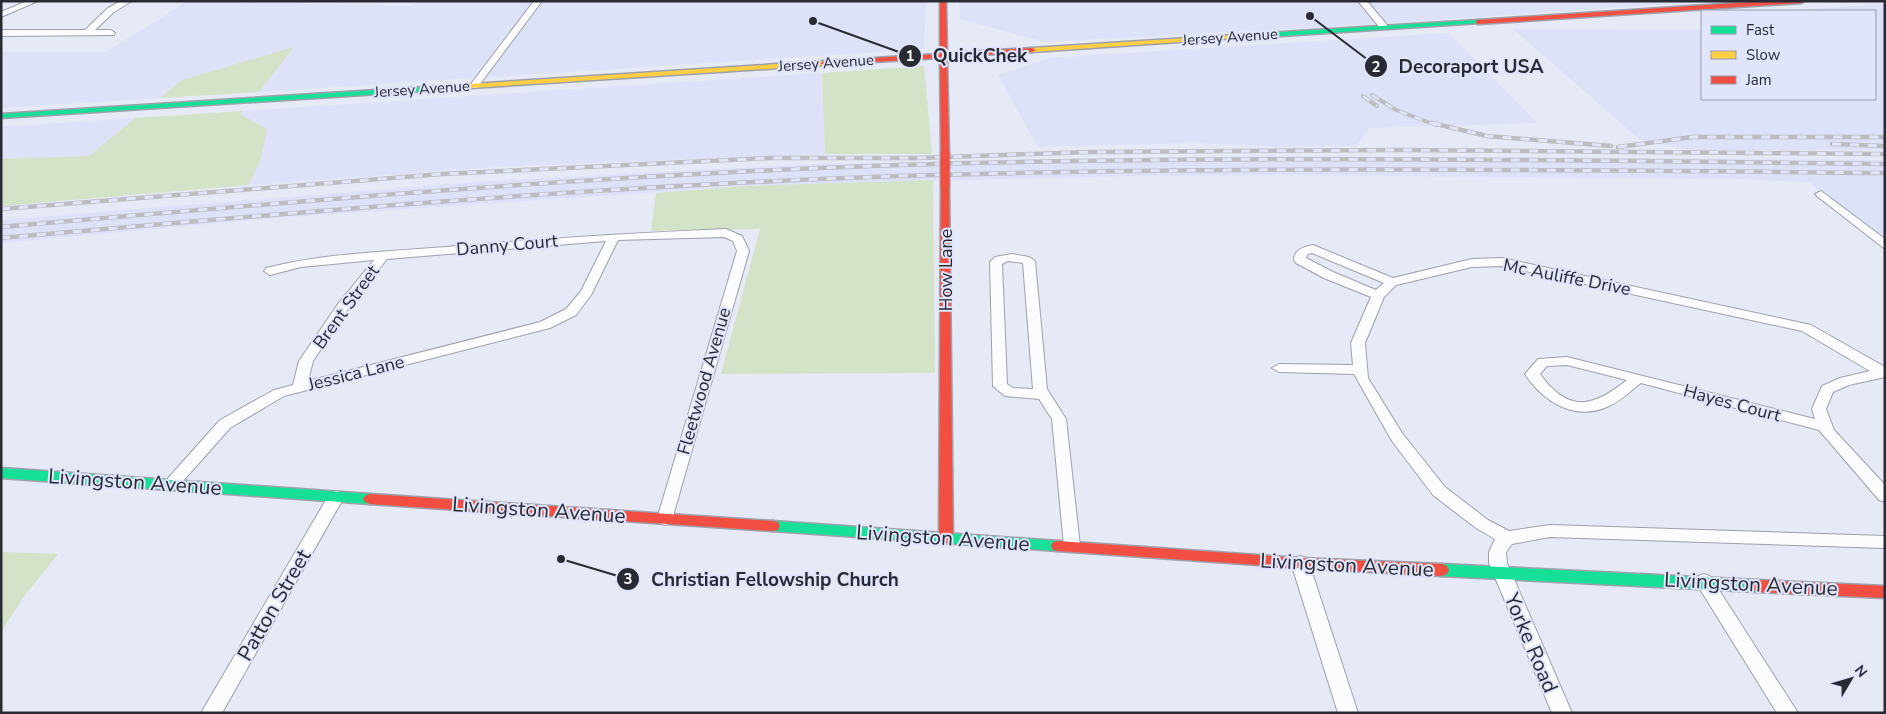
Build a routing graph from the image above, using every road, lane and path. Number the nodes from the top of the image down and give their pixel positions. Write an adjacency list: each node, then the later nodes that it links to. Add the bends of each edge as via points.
1 (34, 1): 7 (street)
2 (128, 1): 10 (street, via 111,10)
3 (538, 1): 17 (street)
4 (943, 1): 12 (main road, How Lane)
5 (1362, 1): 8 (street)
6 (1800, 1): 8 (main road, Jersey Avenue)
7 (1, 15)
8 (1384, 27): 13 (main road, Jersey Avenue)
9 (1, 33): 10 (street)
10 (87, 33): 11 (street)
11 (110, 34)
12 (943, 38): 13 (main road, via 963,48); 14 (main road, How Lane); 15 (main road, via 922,51)
13 (994, 52): 14 (main road, Jersey Avenue); 16 (main road, via 968,60)
14 (943, 56): 15 (main road, Jersey Avenue); 16 (main road, How Lane)
15 (887, 59): 16 (main road, via 922,63); 17 (main road, Jersey Avenue)
16 (943, 73): 39 (main road, How Lane, bridge)
17 (474, 86): 18 (main road, Jersey Avenue)
18 (1, 116)
19 (1821, 194): 22 (street)
20 (614, 236): 21 (street, Danny Court, via 726,233 738,239); 23 (street, Danny Court); 31 (street, Jessica Lane, via 587,292 571,312 545,325)
21 (740, 244): 38 (street, Fleetwood Avenue, via 742,251)
22 (1885, 245)
23 (384, 255): 24 (street, Danny Court, via 301,263); 31 (street, Brent Street, via 306,360)
24 (270, 271)
25 (1392, 282): 26 (street); 26 (street, via 1313,249 1300,255 1300,260 1340,281); 29 (street, Mc Auliffe Drive, via 1472,264 1502,262 1806,328)
26 (1378, 295): 28 (street, via 1358,343)
27 (1279, 368): 28 (street)
28 (1360, 370): 40 (street, via 1361,378 1396,437 1439,492)
29 (1884, 372): 33 (street, via 1845,381 1827,389 1819,409)
30 (1638, 378): 30 (street, Hayes Court, via 1567,361 1543,362 1532,374 1541,388 1558,399 1578,406 1595,407); 33 (street, Hayes Court)
31 (300, 388): 35 (street, Jessica Lane, via 279,393 225,424)
32 (1043, 394): 32 (street, via 1040,390 1029,261 1002,258 996,262 1000,386 1010,392); 42 (street, via 1059,419)
33 (1826, 428): 37 (street)
34 (1, 473): 35 (main road, Livingston Avenue)
35 (170, 485): 36 (main road, Livingston Avenue)
36 (336, 496): 38 (main road, Livingston Avenue); 47 (street, Patton Street)
37 (1885, 496)
38 (665, 519): 39 (main road, Livingston Avenue)
39 (946, 538): 42 (main road, Livingston Avenue)
40 (1507, 538): 41 (street, via 1550,531); 44 (street, via 1496,554)
41 (1885, 542)
42 (1072, 546): 43 (main road, Livingston Avenue)
43 (1300, 563): 44 (main road, Livingston Avenue); 48 (street)
44 (1501, 572): 45 (main road, Livingston Avenue); 49 (street, Yorke Road)
45 (1704, 581): 46 (main road, Livingston Avenue); 50 (street)
46 (1885, 592)
47 (212, 713)
48 (1348, 713)
49 (1562, 713)
50 (1788, 713)

